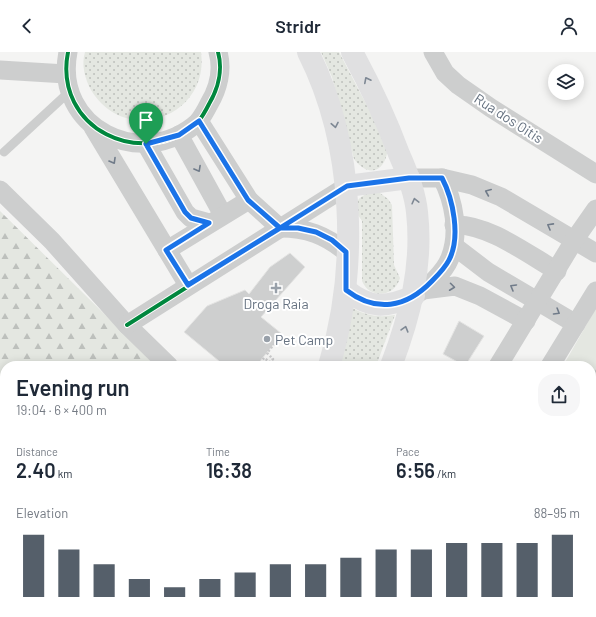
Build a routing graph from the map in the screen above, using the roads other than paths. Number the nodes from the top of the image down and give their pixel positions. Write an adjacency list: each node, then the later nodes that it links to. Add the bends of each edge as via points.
1 (218, 52): 7 (street, via 221,61 217,90)
2 (308, 52): 15 (street, one-way to 15, via 334,119)
3 (352, 52): 13 (street, one-way to 3, via 373,91)
4 (432, 52): 12 (street, Rua dos Oitis, via 458,85)
5 (66, 67): 6 (street); 8 (street, via 79,111); 11 (lane)
6 (0, 70)
7 (199, 121): 9 (street); 17 (street)
8 (94, 127): 10 (street, via 118,141); 24 (street, one-way to 24)
9 (179, 135): 10 (street); 19 (street, one-way to 19)
10 (146, 144): 19 (street, via 185,212 191,218)
11 (4, 152)
12 (596, 174)
13 (409, 178): 14 (street); 15 (street); 31 (street, one-way to 13, via 417,211)
14 (442, 178): 20 (street, via 449,192); 22 (street, one-way to 14, via 501,198 472,185)
15 (347, 186): 21 (street); 25 (street)
16 (0, 190): 35 (street, via 52,241)
17 (248, 200): 19 (street); 21 (street)
18 (596, 209): 22 (street)
19 (216, 219): 24 (street)
20 (454, 225): 23 (street); 27 (street, via 484,230)
21 (280, 228): 25 (street, via 316,232 332,240); 28 (street)
22 (575, 240): 26 (street); 27 (street)
23 (454, 246): 31 (street, via 446,265); 32 (street, one-way to 23, via 488,272)
24 (166, 250): 28 (street)
25 (346, 252): 29 (street)
26 (596, 253)
27 (556, 270): 32 (street)
28 (188, 285): 35 (street)
29 (346, 290): 31 (street, via 357,299 386,305); 37 (street)
30 (596, 291): 34 (street)
31 (418, 293): 33 (street, one-way to 33, via 444,286 455,286 480,296); 38 (street, one-way to 31)
32 (538, 301): 33 (street); 34 (street, one-way to 34)
33 (526, 321): 39 (street)
34 (576, 324): 40 (street)
35 (127, 325): 36 (street)
36 (164, 361)
37 (330, 361)
38 (394, 361)
39 (504, 361)
40 (553, 361)

